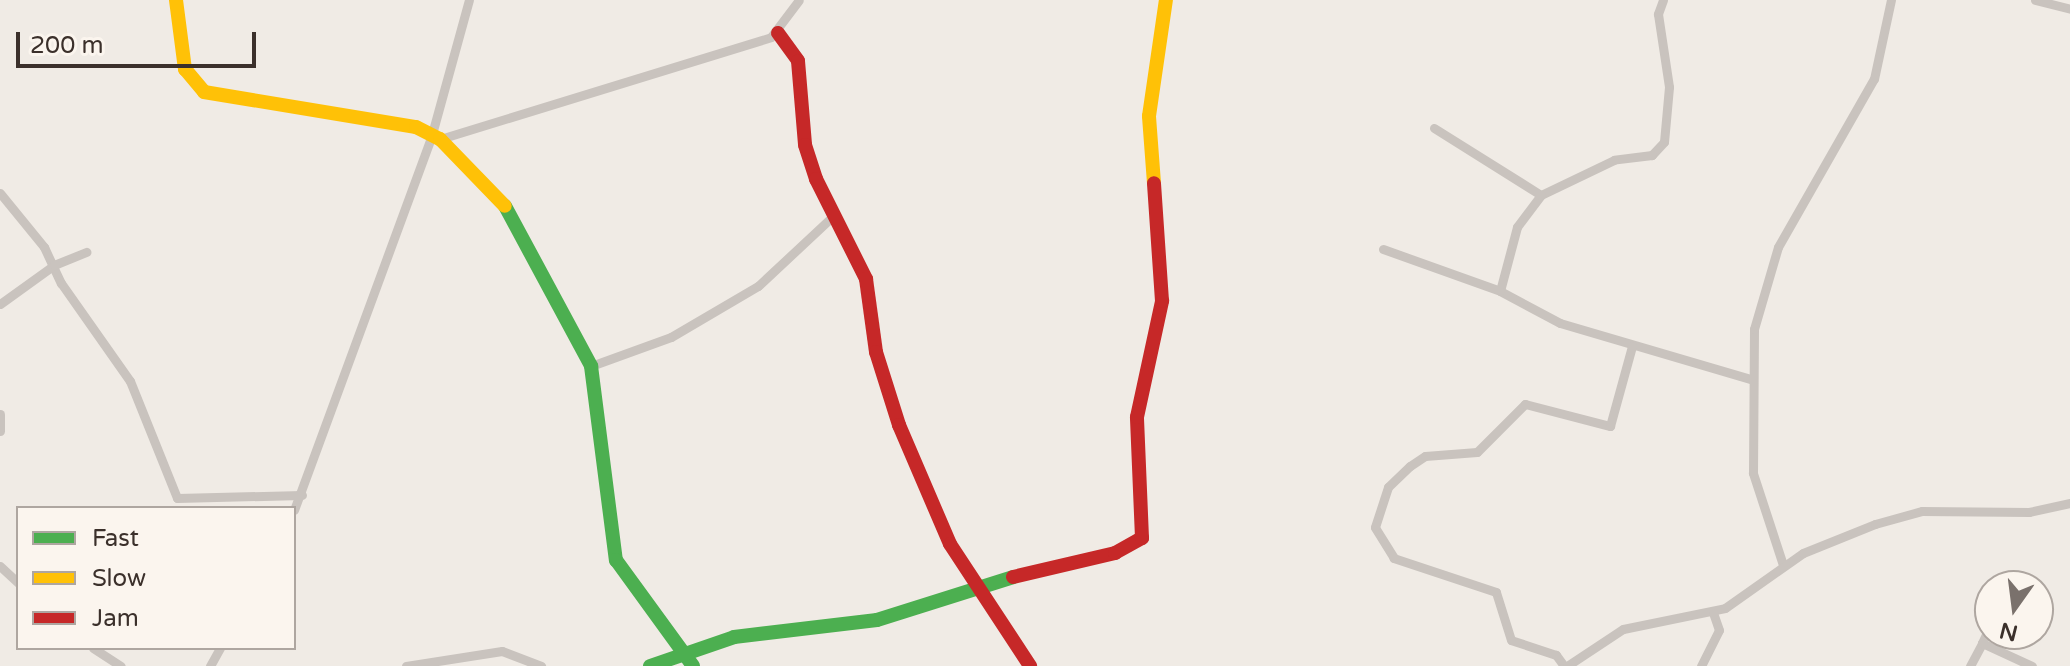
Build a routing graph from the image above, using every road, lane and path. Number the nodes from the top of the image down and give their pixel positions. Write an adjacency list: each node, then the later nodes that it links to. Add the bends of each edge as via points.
1 (176, 0): 11 (street, via 185,69 204,92 376,116)
2 (469, 0): 11 (street)
3 (799, 0): 9 (street)
4 (1166, 0): 31 (street, via 1149,116 1162,301 1137,417 1146,529 1115,553)
5 (1663, 0): 13 (street, via 1664,142 1652,155 1614,160)
6 (1891, 0): 22 (street, via 1874,79 1778,247 1754,329)
7 (2035, 0): 8 (street)
8 (2070, 9)
9 (778, 33): 11 (street); 14 (street, via 798,61 805,145)
10 (1434, 128): 13 (street)
11 (436, 136): 21 (street, via 500,197); 25 (street)
12 (0, 193): 17 (street)
13 (1541, 195): 18 (street, via 1517,227)
14 (831, 218): 21 (street, via 758,286 671,337); 31 (street, via 859,256 899,425 950,544)
15 (1383, 249): 18 (street)
16 (87, 252): 17 (street)
17 (54, 265): 19 (street); 25 (street, via 139,397 177,498)
18 (1500, 291): 20 (street, via 1551,320)
19 (0, 304)
20 (1632, 346): 22 (street); 42 (street, via 1610,426 1525,404 1477,452 1425,456 1410,466 1388,487 1375,527 1394,558 1496,592 1511,640 1556,655)
21 (591, 366): 35 (street, via 616,560)
22 (1750, 379): 28 (street, via 1753,473)
23 (0, 414): 24 (street)
24 (0, 431)
25 (302, 495): 27 (street)
26 (2070, 503): 28 (street, via 2029,512 1922,511 1841,536)
27 (296, 506)
28 (1783, 565): 32 (street)
29 (0, 566): 30 (street)
30 (16, 581)
31 (981, 589): 35 (street, via 946,593 877,620 734,637); 41 (street)
32 (1713, 613): 42 (street, via 1623,629); 43 (street, via 1719,630)
33 (96, 650): 36 (street)
34 (1997, 650): 44 (street)
35 (681, 651): 39 (street); 40 (street)
36 (121, 666)
37 (406, 666): 38 (street, via 502,651)
38 (541, 666)
39 (650, 666)
40 (693, 666)
41 (1030, 666)
42 (1566, 666)
43 (1701, 666)
44 (2032, 666)

